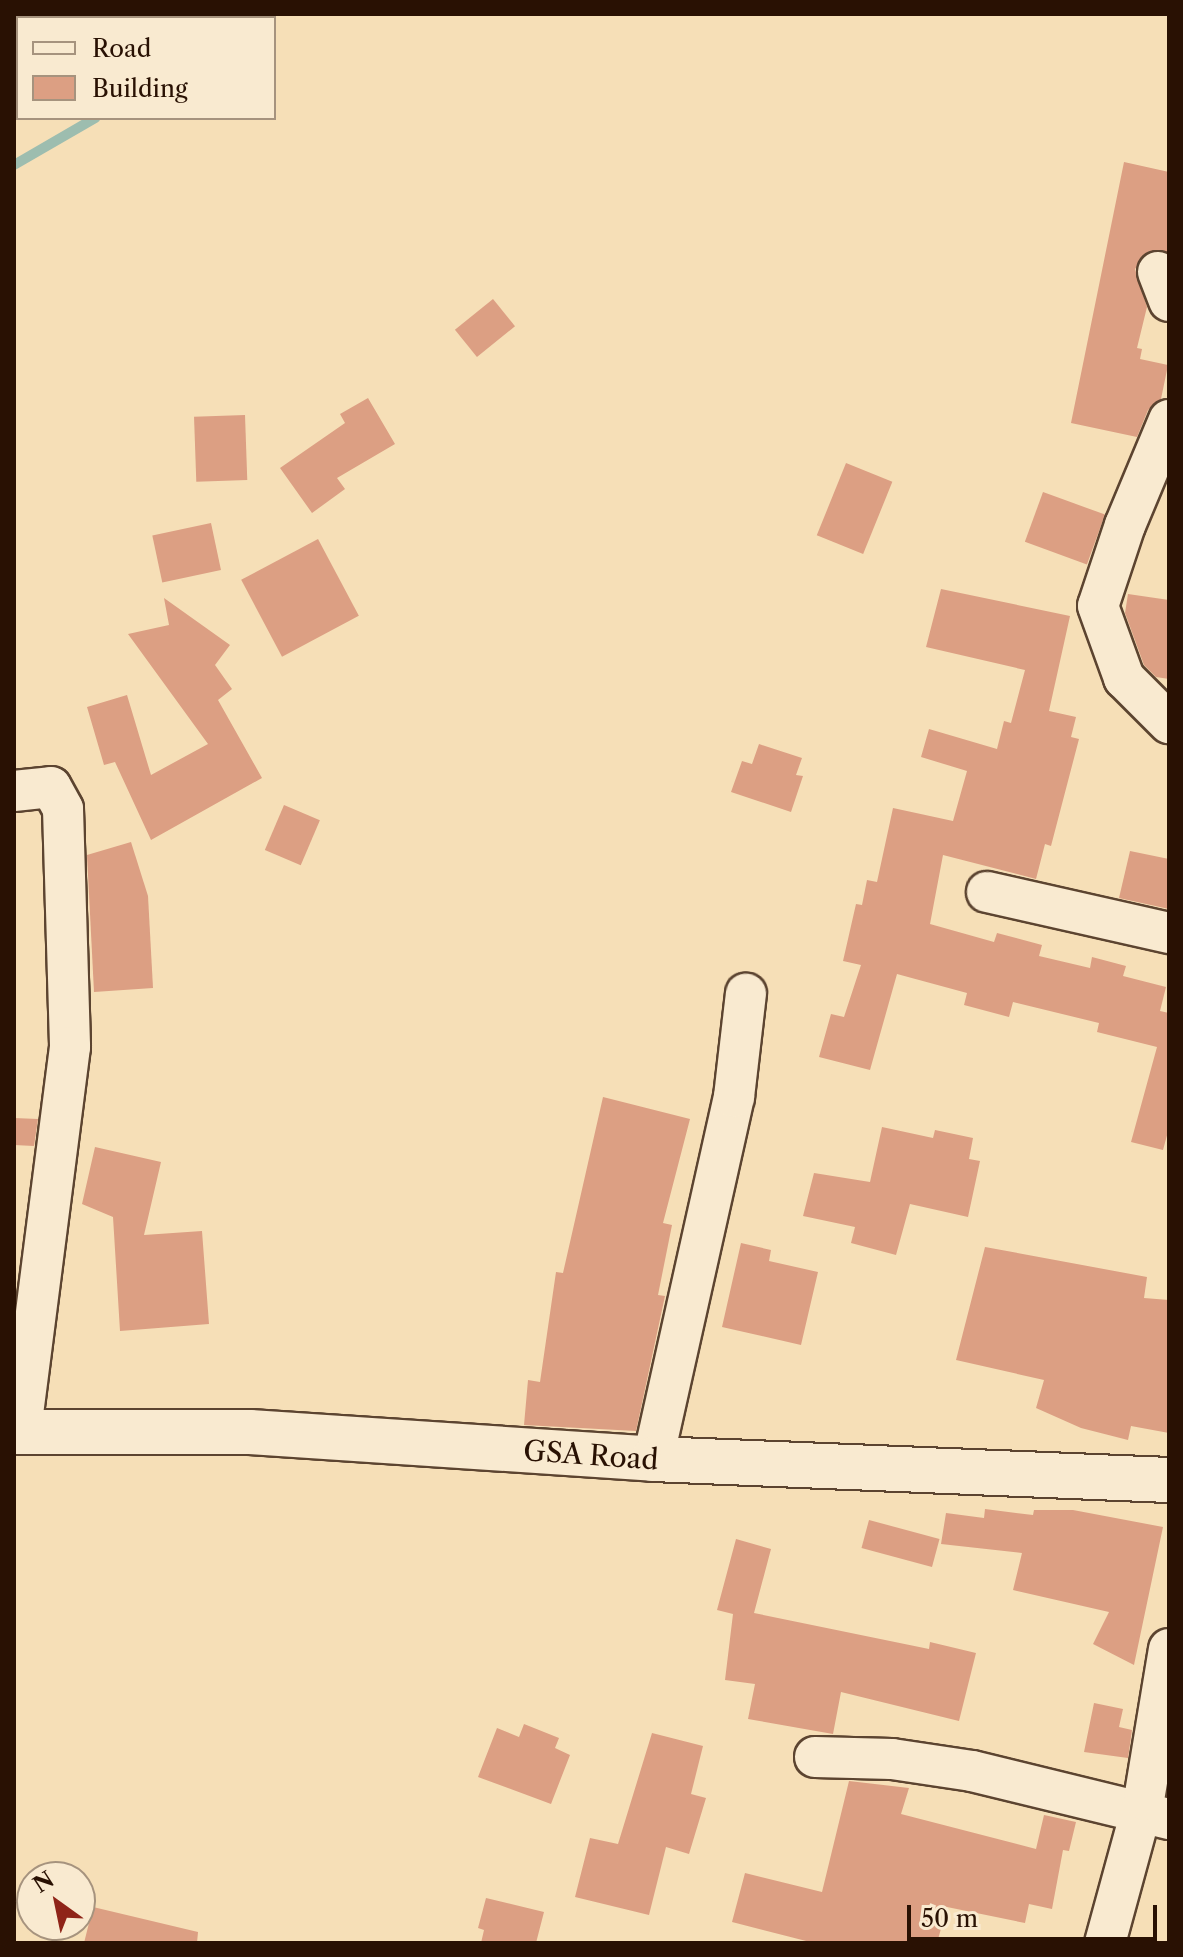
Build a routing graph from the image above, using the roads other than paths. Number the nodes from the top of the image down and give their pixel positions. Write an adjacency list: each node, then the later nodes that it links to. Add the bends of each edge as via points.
1 (1169, 420): 2 (street, via 1098,606 1124,678)
2 (1169, 723)
3 (14, 791): 7 (street, via 51,787 63,809 70,1047)
4 (987, 892): 5 (street)
5 (1169, 933)
6 (746, 994): 8 (street, via 734,1097)
7 (18, 1432): 8 (street, GSA Road, via 250,1432)
8 (653, 1459): 9 (street, GSA Road)
9 (1169, 1480)
10 (1169, 1649): 12 (street)
11 (815, 1757): 12 (street, via 892,1759)
12 (1156, 1804): 13 (street)
13 (1105, 1943)

